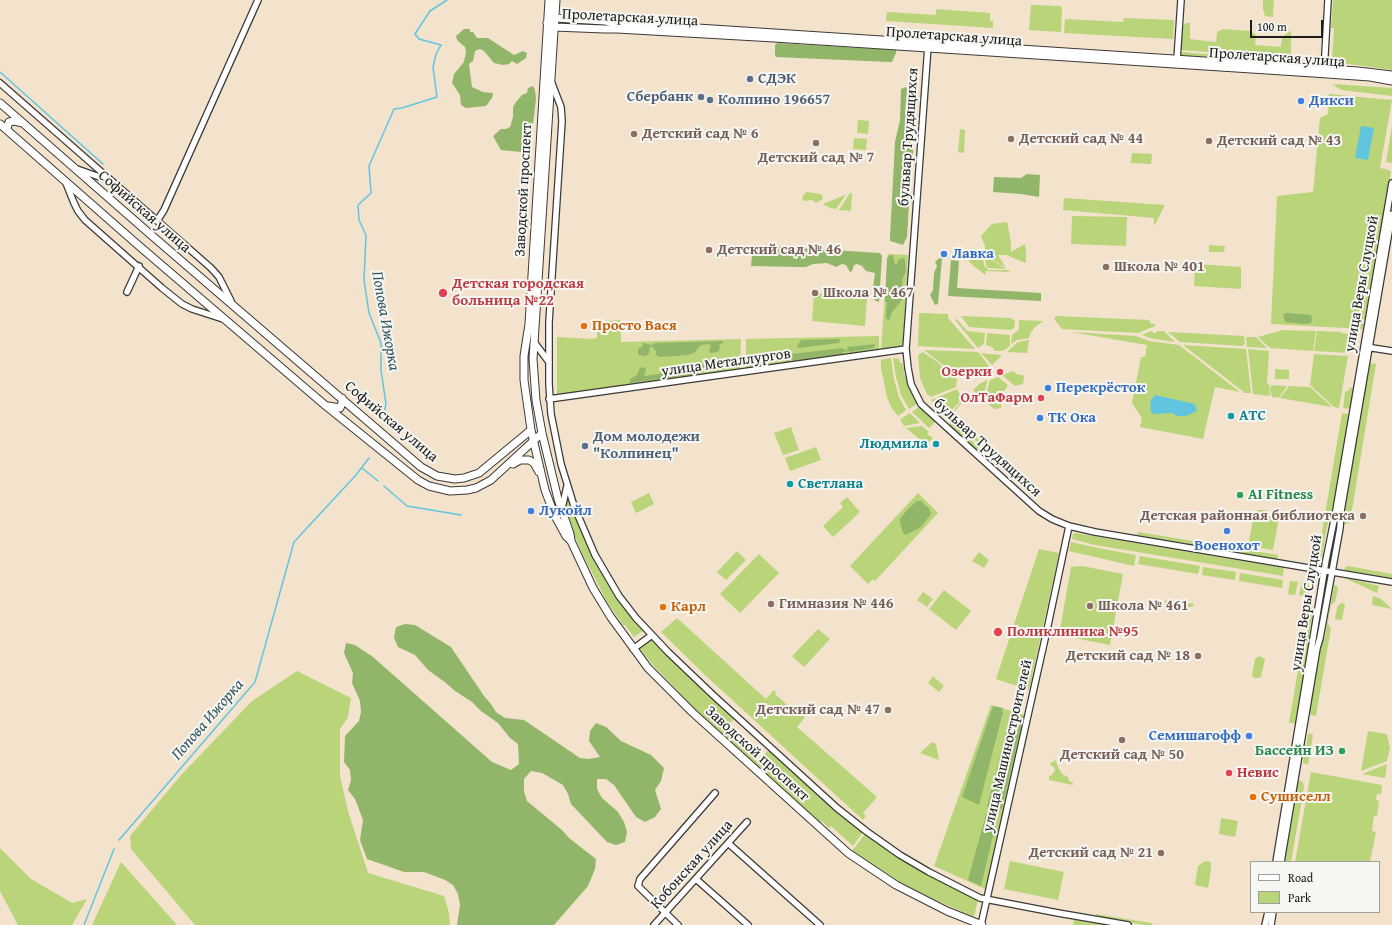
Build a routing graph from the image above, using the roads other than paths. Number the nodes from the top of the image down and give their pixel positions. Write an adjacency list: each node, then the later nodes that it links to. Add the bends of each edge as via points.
1 (258, 0): 26 (street)
2 (549, 0): 7 (main road, Заводской проспект)
3 (556, 0): 6 (main road, Заводской проспект)
4 (1181, 0): 10 (street)
5 (1328, 0): 11 (street)
6 (554, 18): 7 (main road, Пролетарская улица); 8 (main road, Заводской проспект); 9 (main road, Пролетарская улица)
7 (547, 22): 8 (main road, Пролетарская улица); 25 (main road, Заводской проспект)
8 (554, 27): 9 (main road, Пролетарская улица); 13 (main road, Заводской проспект)
9 (928, 46): 10 (main road, Пролетарская улица); 11 (main road, Пролетарская улица); 33 (street, бульвар Трудящихся)
10 (1177, 60): 11 (main road, Пролетарская улица)
11 (1324, 71): 12 (main road, Пролетарская улица); 14 (main road, Пролетарская улица)
12 (1392, 75)
13 (550, 78): 25 (main road, Заводской проспект); 35 (street, via 561,107 562,121)
14 (1392, 80)
15 (0, 83): 22 (street)
16 (0, 103): 17 (main road, Софийская улица)
17 (24, 123): 19 (main road, via 8,122); 20 (main road, Софийская улица)
18 (0, 124): 19 (main road, Софийская улица)
19 (8, 131): 21 (main road, Софийская улица)
20 (75, 168): 22 (street); 29 (main road, Софийская улица)
21 (66, 183): 27 (street, via 78,211 85,220); 30 (main road, Софийская улица)
22 (114, 183): 26 (street)
23 (1392, 183): 32 (street, улица Веры Слуцкой)
24 (1392, 214): 32 (street, улица Веры Слуцкой)
25 (539, 218): 31 (main road, Заводской проспект); 39 (main road, Заводской проспект, via 524,356 524,380)
26 (157, 221): 29 (street, via 211,268 219,277)
27 (139, 266): 28 (street); 30 (street, via 182,304)
28 (127, 292)
29 (233, 305): 36 (main road, Софийская улица)
30 (226, 320): 38 (main road, Софийская улица)
31 (533, 341): 35 (street); 40 (main road, Заводской проспект, via 535,387)
32 (1366, 347): 34 (street); 48 (street, улица Веры Слуцкой); 49 (street, улица Веры Слуцкой)
33 (906, 349): 37 (street, улица Металлургов); 46 (street, бульвар Трудящихся, via 911,384 925,409 1039,511)
34 (1392, 351)
35 (549, 362): 37 (street)
36 (342, 398): 38 (main road, via 340,408); 39 (main road, Софийская улица, via 421,467 444,478 464,478 479,474)
37 (549, 399): 44 (street, via 556,444)
38 (326, 406): 42 (main road, Софийская улица, via 418,480 429,486 450,491 476,488)
39 (531, 430): 40 (main road); 41 (main road, Заводской проспект)
40 (542, 433): 41 (main road, Софийская улица); 45 (main road, Заводской проспект)
41 (534, 440): 42 (main road, Софийская улица); 43 (main road, Заводской проспект)
42 (505, 468): 43 (main road, via 520,460 529,460 536,466)
43 (543, 480): 47 (main road, Заводской проспект, via 554,514)
44 (567, 486): 45 (street); 51 (street, via 604,571 627,607)
45 (562, 508): 47 (main road, Заводской проспект)
46 (1069, 526): 48 (street, бульвар Трудящихся); 59 (street, улица Машиностроителей)
47 (571, 541): 52 (main road, Заводской проспект, via 597,595)
48 (1324, 571): 49 (street, бульвар Трудящихся); 56 (street, улица Веры Слуцкой)
49 (1332, 572): 50 (street, бульвар Трудящихся); 57 (street, улица Веры Слуцкой)
50 (1392, 582)
51 (652, 635): 52 (street); 59 (street, via 712,694 866,831 929,872)
52 (634, 649): 67 (main road, Заводской проспект, via 648,668 692,712 848,853 896,885)
53 (714, 792): 60 (street, via 640,879 638,886)
54 (747, 822): 55 (street, Кобонская улица)
55 (728, 843): 58 (street, Кобонская улица); 66 (street)
56 (1276, 861)
57 (1281, 861)
58 (696, 879): 60 (street, Кобонская улица); 65 (street)
59 (986, 899): 67 (street, улица Машиностроителей); 68 (street)
60 (665, 913): 63 (street, Кобонская улица); 64 (street)
61 (1268, 913): 69 (street)
62 (1273, 913): 70 (street)
63 (654, 925)
64 (678, 925)
65 (748, 925)
66 (820, 925)
67 (981, 925)
68 (1128, 925)
69 (1266, 925)
70 (1271, 925)

